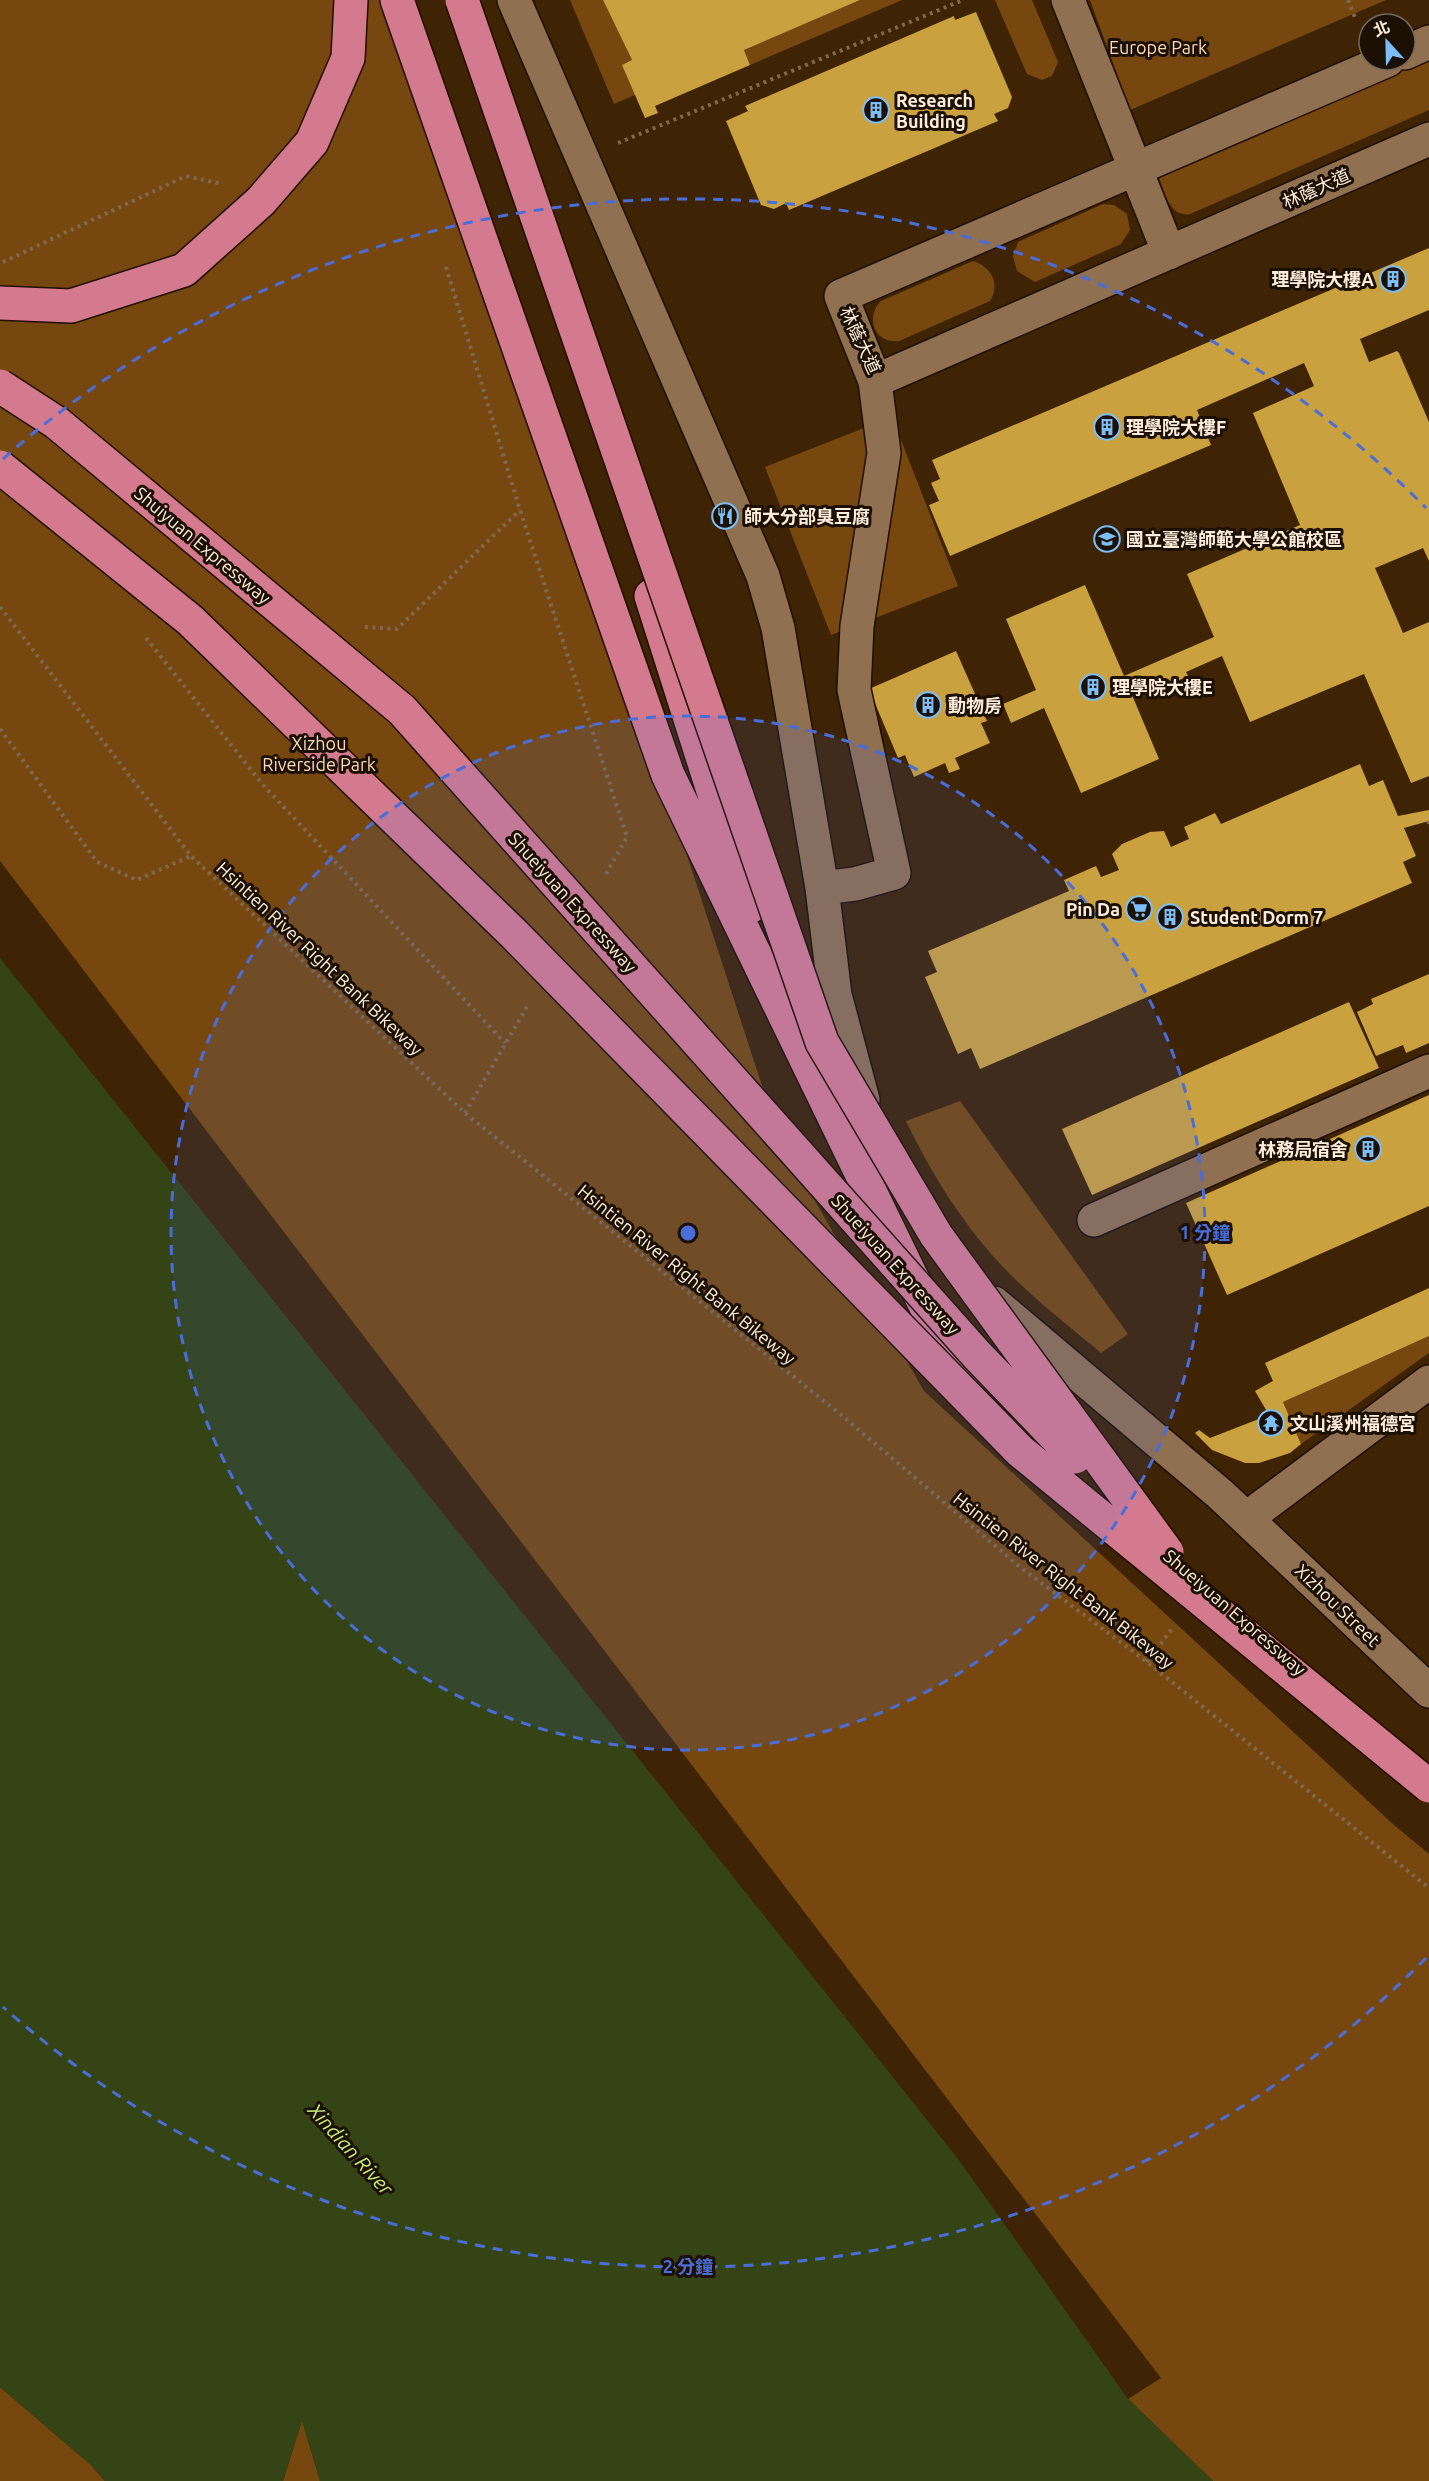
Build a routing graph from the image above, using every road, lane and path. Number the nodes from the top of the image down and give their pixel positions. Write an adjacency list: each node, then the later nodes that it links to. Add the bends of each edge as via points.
1 (351, 0): 18 (highway, via 348,58 312,142 261,201 184,270 71,306)
2 (397, 0): 29 (highway, via 668,774)
3 (447, 0): 29 (highway, via 658,615)
4 (462, 0): 37 (highway, bridge, via 822,1042 936,1235)
5 (514, 0): 27 (street, Xizhou Street, via 763,576 778,628)
6 (963, 0): 12 (path)
7 (1068, 0): 13 (street)
8 (1348, 0): 9 (path)
9 (1356, 20)
10 (1360, 72): 13 (street, 林蔭大道)
11 (1429, 139): 15 (street, 林蔭大道)
12 (610, 146)
13 (1135, 169): 15 (street); 19 (street, 林蔭大道, via 841,296)
14 (233, 186): 17 (path, via 186,176)
15 (1169, 252): 19 (street, 林蔭大道)
16 (444, 261): 26 (path, via 627,837)
17 (0, 263)
18 (0, 303)
19 (875, 381): 27 (street, via 884,453 857,626 854,690 894,873)
20 (0, 386): 37 (highway, Shuiyuan Expressway, bridge, via 57,423 402,710 977,1355)
21 (0, 467): 35 (highway, bridge, via 190,620 514,933)
22 (0, 607): 25 (path, Hsintien River Right Bank Bikeway)
23 (144, 636): 30 (path, via 263,785)
24 (0, 729): 25 (path, via 97,862 137,880)
25 (191, 856): 32 (path, Hsintien River Right Bank Bikeway)
26 (603, 878)
27 (822, 888): 36 (street, Xizhou Street, via 835,995 858,1086 887,1160 929,1227 1001,1311)
28 (530, 1002): 30 (path)
29 (782, 1009): 35 (highway, bridge, via 945,1346)
30 (506, 1044): 32 (path)
31 (1429, 1071): 33 (street)
32 (465, 1113): 39 (path, Hsintien River Right Bank Bikeway, via 840,1414 1020,1567)
33 (1094, 1220)
34 (1429, 1382): 36 (street)
35 (1020, 1451): 42 (highway, Shueiyuan Expressway, bridge)
36 (1247, 1518): 40 (street, Xizhou Street)
37 (1167, 1552): 41 (highway, Shueiyuan Expressway)
38 (1179, 1620): 39 (path)
39 (1147, 1662): 43 (path, Hsintien River Right Bank Bikeway)
40 (1429, 1691)
41 (1429, 1780)
42 (1429, 1786)
43 (1429, 1888)

